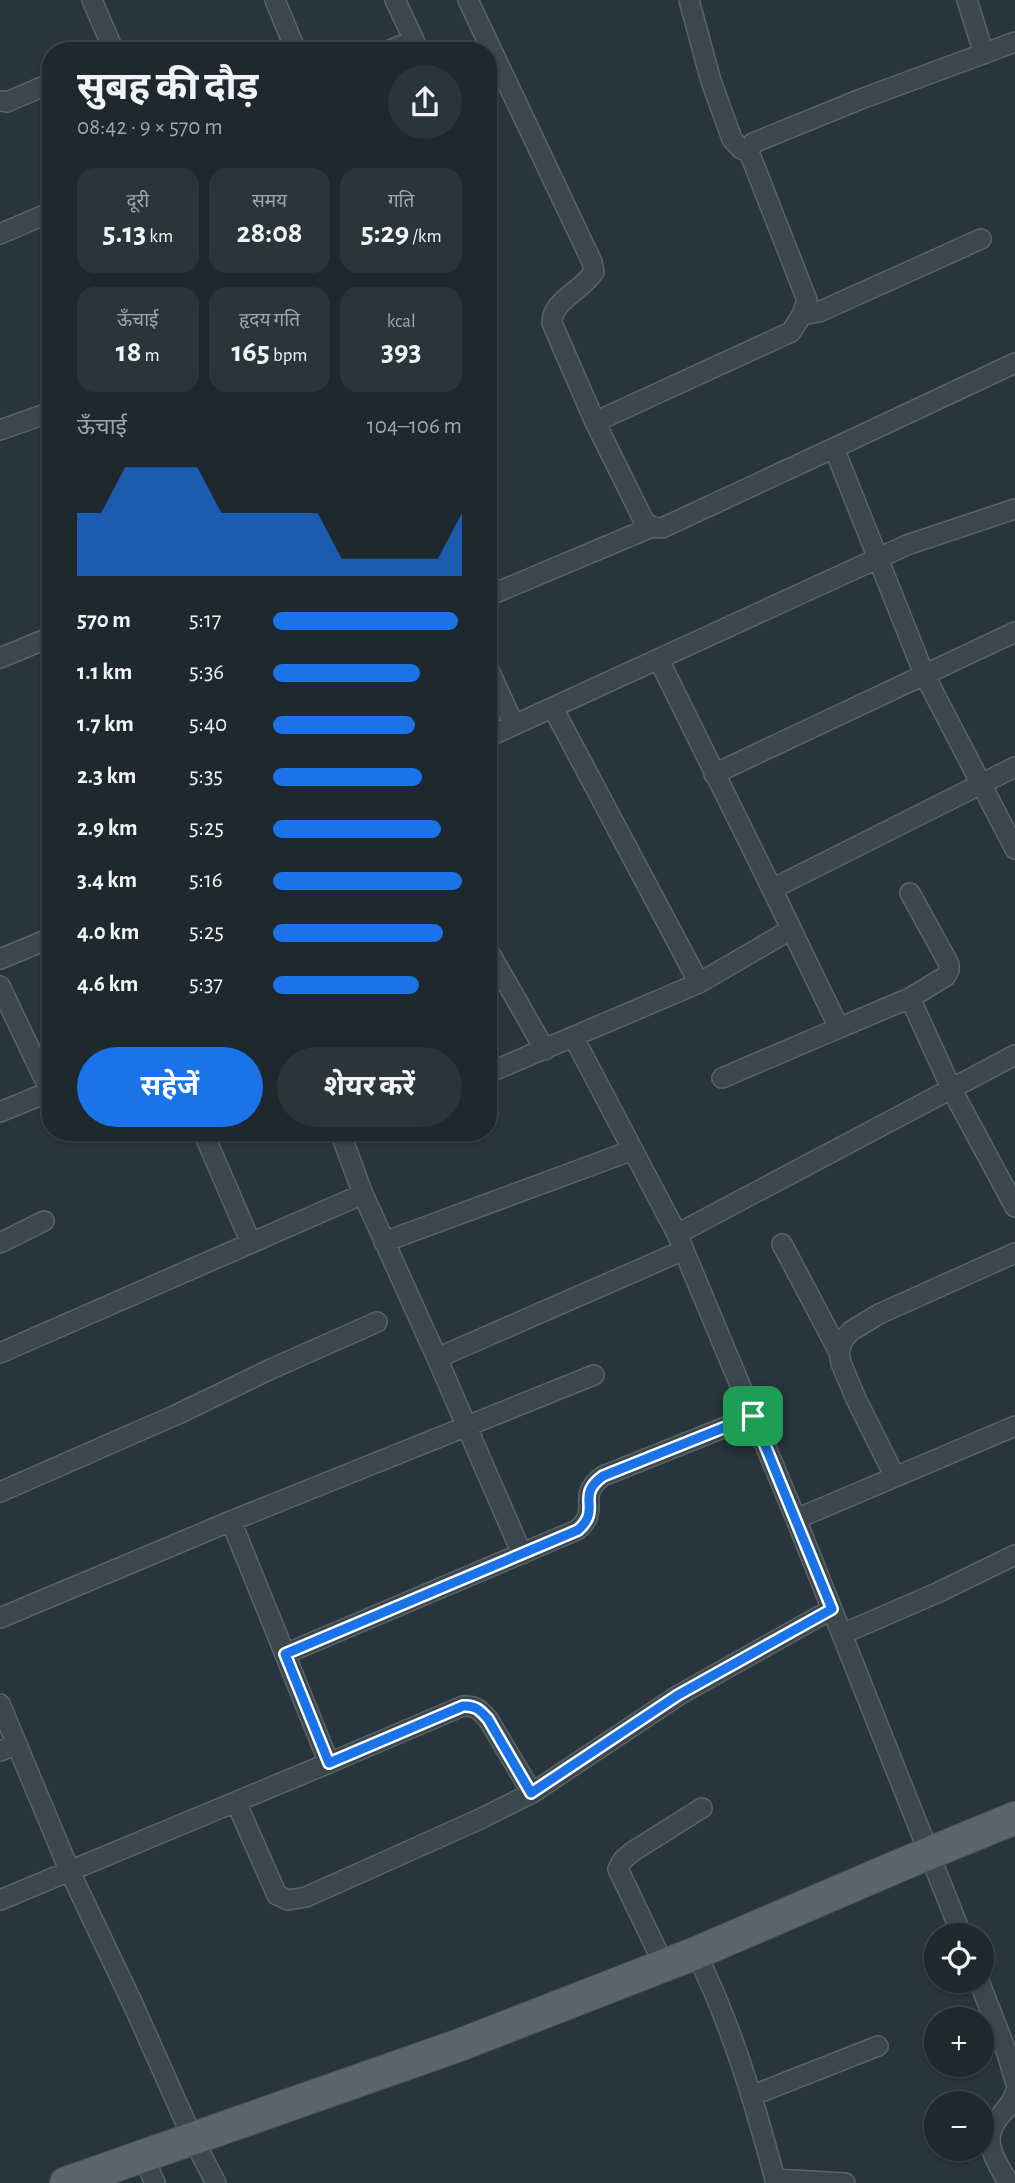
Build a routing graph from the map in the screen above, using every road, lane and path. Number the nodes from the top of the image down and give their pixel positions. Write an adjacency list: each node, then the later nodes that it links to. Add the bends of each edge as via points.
1 (92, 0): 7 (street)
2 (275, 0): 8 (street)
3 (395, 0): 9 (street)
4 (467, 0): 10 (street)
5 (689, 0): 16 (street, via 732,139)
6 (967, 0): 12 (street)
7 (110, 42)
8 (292, 42)
9 (415, 42)
10 (487, 42)
11 (1015, 42): 12 (street)
12 (984, 54): 16 (street, via 753,143)
13 (497, 63): 23 (street, via 592,262 594,272 588,282 558,306 552,323)
14 (42, 87): 15 (street)
15 (0, 101)
16 (749, 152): 20 (street, via 807,300)
17 (42, 216): 18 (street)
18 (0, 234)
19 (981, 239): 20 (street, via 819,312)
20 (802, 315): 23 (street, via 791,332)
21 (1015, 363): 25 (street)
22 (42, 415): 24 (street)
23 (595, 422): 27 (street, via 644,521)
24 (0, 430)
25 (834, 448): 27 (street, via 662,528); 28 (street)
26 (1015, 509): 28 (street)
27 (652, 527): 29 (street)
28 (877, 559): 33 (street); 34 (street)
29 (497, 592)
30 (1015, 632): 34 (street)
31 (42, 641): 32 (street)
32 (0, 658)
33 (659, 660): 36 (street); 40 (street)
34 (924, 674): 40 (street); 41 (street)
35 (497, 688): 37 (street)
36 (553, 708): 37 (street); 49 (street)
37 (514, 725): 38 (street)
38 (497, 733)
39 (1015, 767): 41 (street)
40 (714, 774): 43 (street)
41 (981, 784): 42 (street); 43 (street)
42 (1015, 849)
43 (772, 889): 45 (street)
44 (910, 893): 51 (street, via 949,964 946,976)
45 (790, 930): 49 (street); 52 (street)
46 (42, 942): 47 (street)
47 (0, 959)
48 (497, 966): 54 (street)
49 (699, 983): 53 (street)
50 (0, 986): 57 (street)
51 (910, 998): 52 (street); 59 (street)
52 (839, 1028): 58 (street)
53 (574, 1038): 54 (street); 64 (street)
54 (545, 1050): 56 (street)
55 (1015, 1055): 59 (street)
56 (497, 1069)
57 (42, 1074)
58 (722, 1078)
59 (952, 1090): 66 (street); 69 (street)
60 (42, 1094): 61 (street)
61 (0, 1112)
62 (207, 1141): 71 (street)
63 (343, 1141): 65 (street)
64 (633, 1150): 68 (street); 69 (street)
65 (362, 1194): 68 (street); 71 (street)
66 (1015, 1206)
67 (44, 1221): 70 (street)
68 (384, 1242): 77 (street)
69 (681, 1242): 77 (street); 79 (street)
70 (0, 1243)
71 (251, 1243): 76 (street)
72 (782, 1244): 75 (street)
73 (1015, 1252): 75 (street, via 879,1314 851,1331)
74 (377, 1322): 83 (street)
75 (839, 1352): 82 (street, via 856,1399)
76 (0, 1353)
77 (437, 1358): 80 (street)
78 (594, 1375): 80 (street)
79 (753, 1416): 84 (street); 86 (street, via 603,1476 590,1489 585,1524)
80 (467, 1426): 85 (street); 86 (street)
81 (1015, 1426): 82 (street)
82 (895, 1477): 84 (street)
83 (0, 1492)
84 (796, 1518): 88 (street)
85 (231, 1521): 89 (street); 91 (street)
86 (522, 1554): 91 (street)
87 (1015, 1555): 90 (street)
88 (832, 1609): 90 (street); 95 (street, via 678,1695)
89 (0, 1618)
90 (842, 1634): 99 (street)
91 (285, 1654): 94 (street)
92 (0, 1704): 93 (street)
93 (9, 1748): 100 (street)
94 (329, 1763): 95 (street, via 471,1706 488,1719); 96 (street)
95 (531, 1793): 96 (street, via 306,1897 288,1900 273,1889)
96 (236, 1802): 100 (street)
97 (702, 1808): 104 (street, via 632,1852 618,1869)
98 (1015, 1818): 99 (main road)
99 (930, 1853): 102 (street); 103 (main road)
100 (70, 1872): 101 (street); 111 (street)
101 (0, 1900)
102 (957, 1923)
103 (696, 1953): 104 (main road); 109 (street, via 718,1998)
104 (664, 1965): 111 (main road, via 457,2046)
105 (984, 1993): 107 (street)
106 (878, 2046): 109 (street)
107 (1015, 2075)
108 (1015, 2093): 110 (street)
109 (751, 2096): 113 (street)
110 (1009, 2112): 117 (street, via 990,2132 989,2145)
111 (193, 2139): 112 (main road); 115 (street)
112 (149, 2170): 114 (main road)
113 (776, 2181): 116 (street)
114 (66, 2183)
115 (216, 2183)
116 (845, 2183)
117 (1008, 2183)

